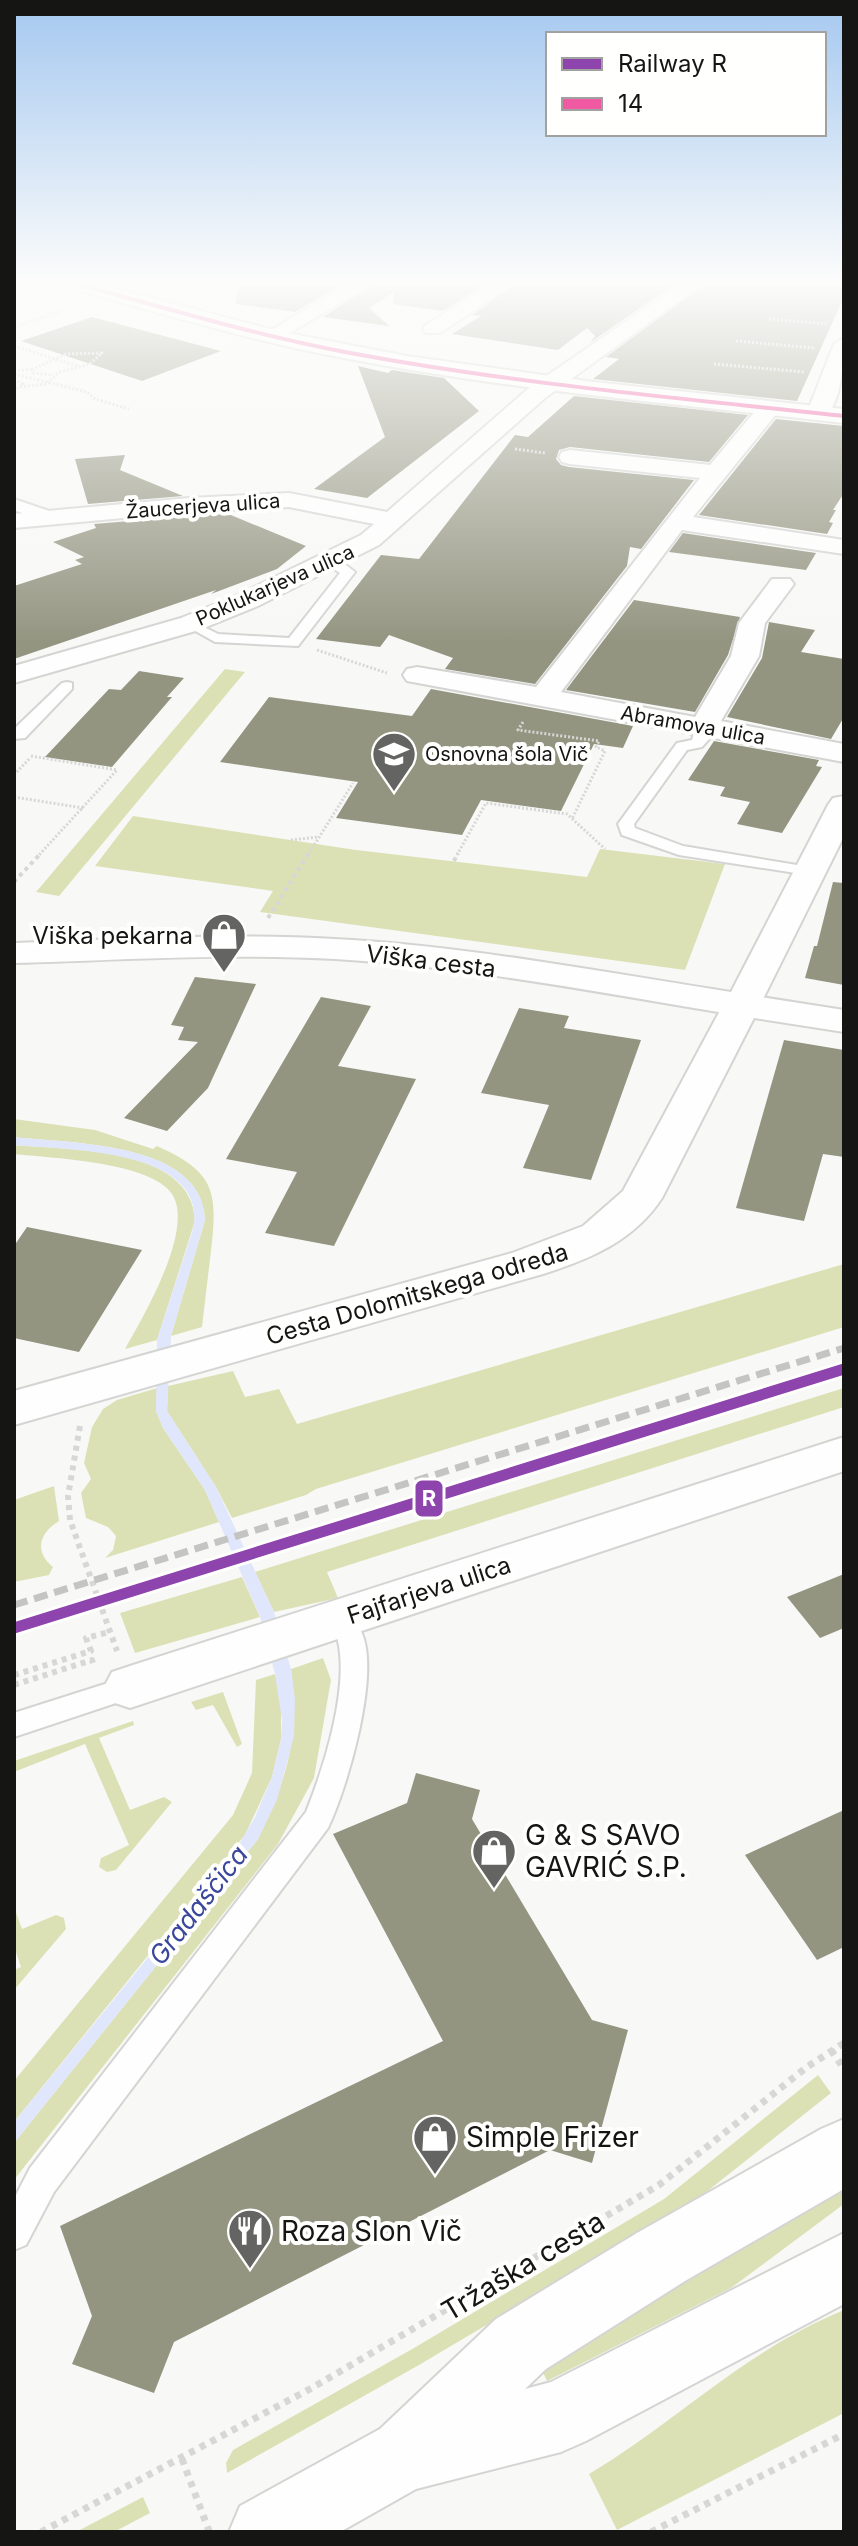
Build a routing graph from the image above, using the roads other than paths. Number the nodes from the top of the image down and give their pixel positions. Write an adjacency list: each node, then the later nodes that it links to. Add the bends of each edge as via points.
1 (525, 404): 11 (street, Poklukarjeva ulica)
2 (731, 404): 4 (street)
3 (822, 404): 5 (street)
4 (770, 408): 5 (street); 8 (street)
5 (818, 413): 6 (street)
6 (844, 416)
7 (570, 457): 8 (street)
8 (716, 473): 13 (street)
9 (14, 504): 10 (street)
10 (48, 517): 11 (street, Žaucerjeva ulica, via 289,500); 12 (street, Žaucerjeva ulica)
11 (391, 520): 15 (street, Poklukarjeva ulica)
12 (14, 521)
13 (676, 522): 14 (street); 21 (street)
14 (844, 547)
15 (333, 562): 17 (street, Poklukarjeva ulica); 17 (lane, via 348,572 293,643 215,638)
16 (781, 584): 22 (street, via 752,623 745,656)
17 (190, 624): 18 (street, Poklukarjeva ulica)
18 (14, 675)
19 (417, 675): 21 (street, Abramova ulica)
20 (67, 686): 23 (lane)
21 (536, 696): 22 (street, Abramova ulica)
22 (703, 728): 24 (street, Abramova ulica); 26 (lane, via 697,744 682,746 626,824 628,831 679,850)
23 (17, 734)
24 (844, 753)
25 (844, 805): 26 (street)
26 (809, 872): 28 (street)
27 (14, 953): 28 (street, Viška cesta, via 255,946 401,955)
28 (742, 1005): 29 (street, Viška cesta); 30 (street, Cesta Dolomitskega odreda, via 649,1186 622,1220 595,1239 541,1260)
29 (844, 1021)
30 (14, 1408)
31 (844, 1454): 32 (street, Fajfarjeva ulica)
32 (325, 1624): 33 (street, Fajfarjeva ulica, via 251,1648); 36 (lane, via 351,1640 353,1671 334,1781 318,1819 42,2180)
33 (111, 1673): 34 (lane, Fajfarjeva ulica)
34 (14, 1725)
35 (844, 2152): 38 (street, via 521,2344)
36 (14, 2233)
37 (844, 2267): 38 (street, via 561,2416)
38 (404, 2456): 39 (street)
39 (266, 2532)

